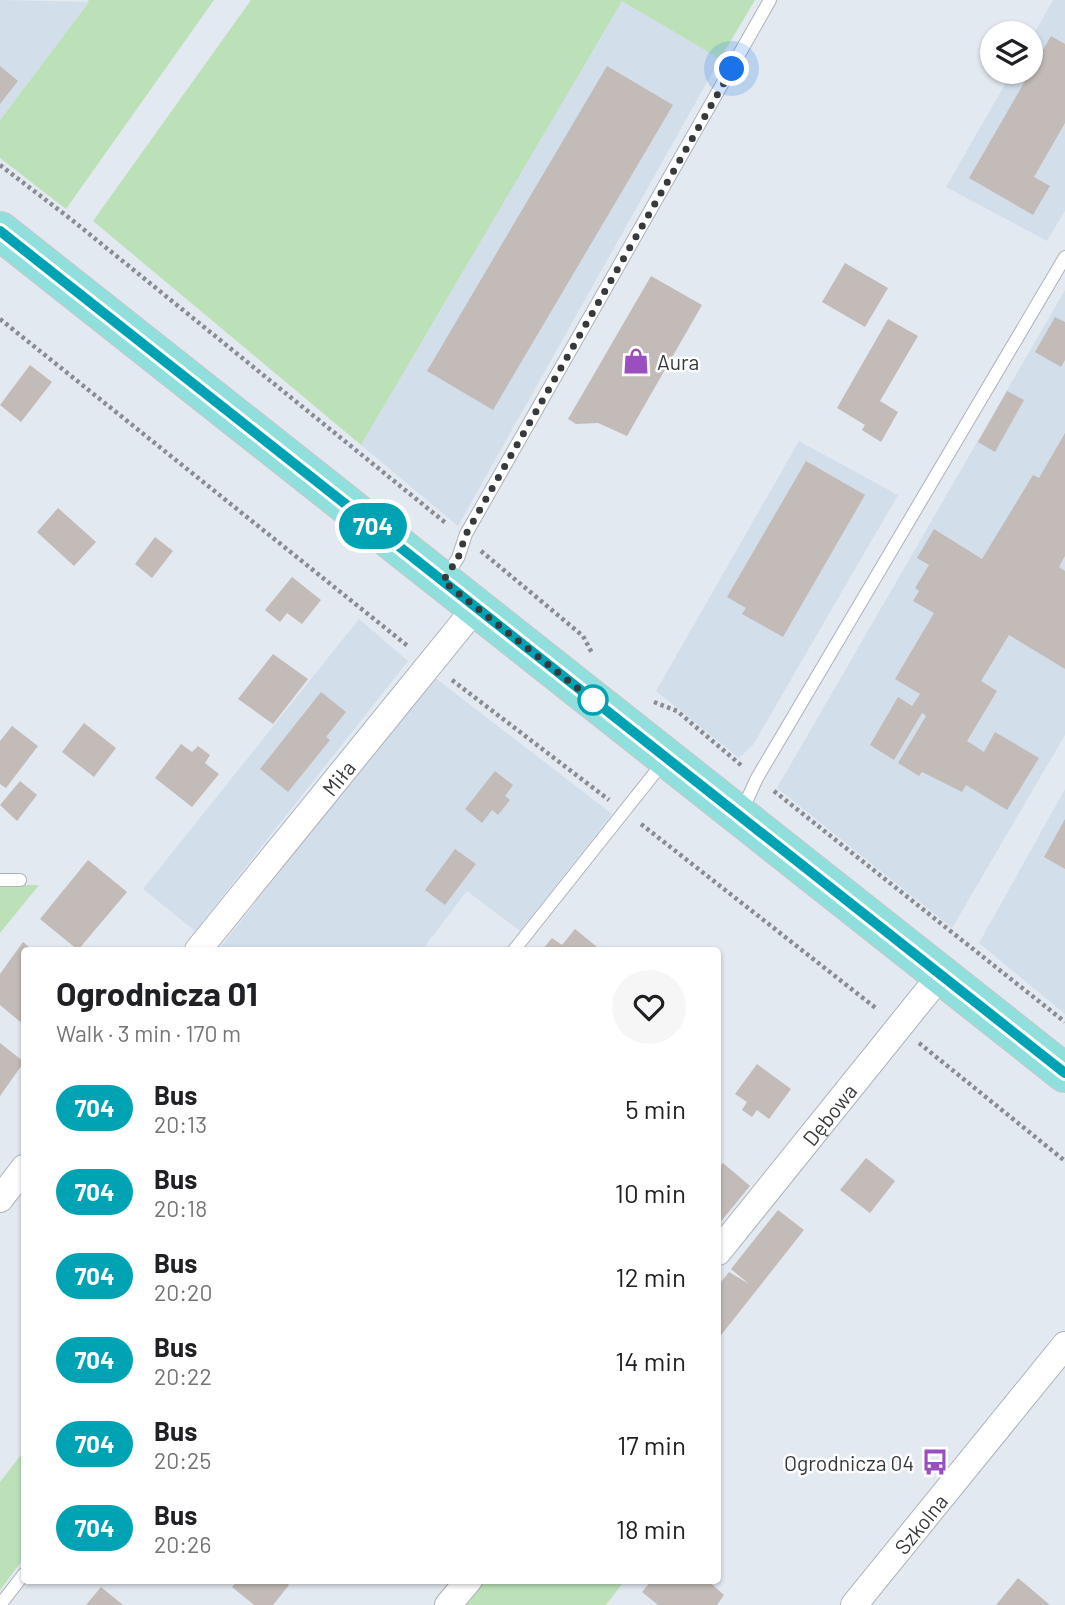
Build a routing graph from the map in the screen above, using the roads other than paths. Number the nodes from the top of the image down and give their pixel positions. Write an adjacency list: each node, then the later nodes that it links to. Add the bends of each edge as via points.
1 (771, 0): 4 (lane)
2 (0, 231): 4 (main road)
3 (1065, 257): 7 (lane, via 757,778)
4 (443, 581): 5 (main road)
5 (477, 606): 6 (main road); 10 (street, Miła)
6 (667, 757): 7 (main road); 11 (lane)
7 (740, 816): 12 (main road)
8 (0, 880): 9 (lane)
9 (20, 880)
10 (200, 947)
11 (516, 947)
12 (940, 976): 13 (main road); 16 (street, Dębowa)
13 (1065, 1073)
14 (21, 1172): 15 (street)
15 (0, 1199)
16 (721, 1248)
17 (1065, 1345): 22 (street, Szkolna)
18 (21, 1578): 20 (lane)
19 (465, 1584): 21 (street)
20 (0, 1605)
21 (449, 1605)
22 (854, 1605)

